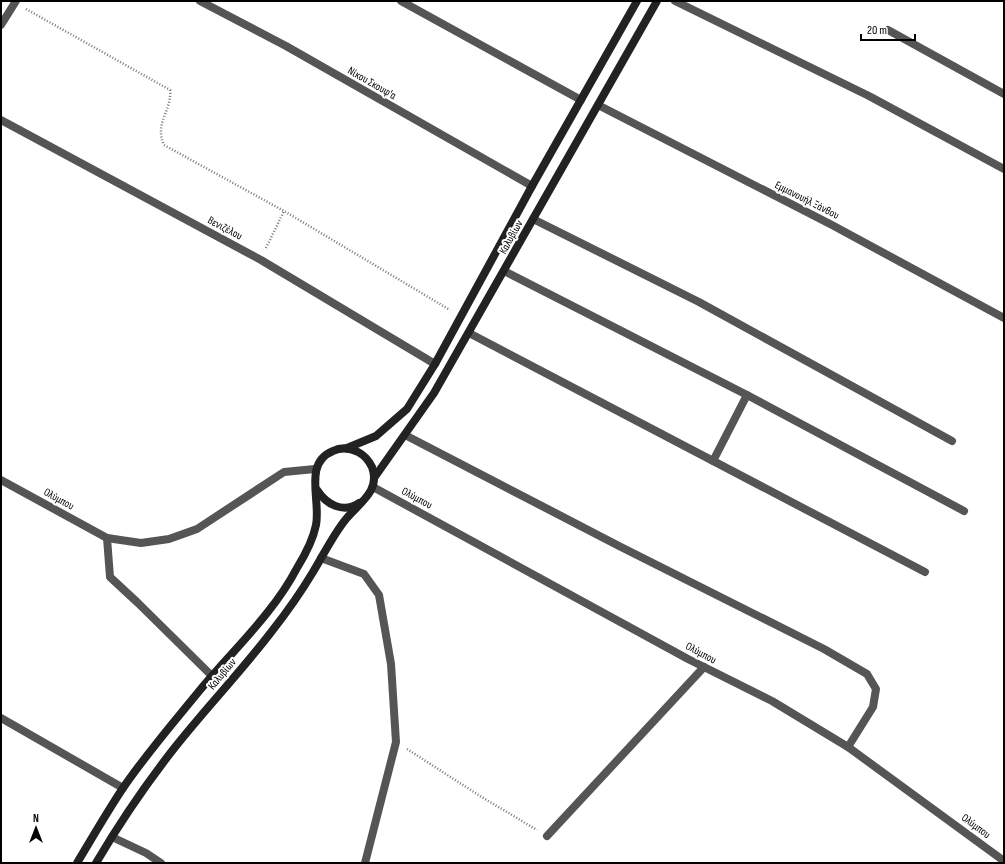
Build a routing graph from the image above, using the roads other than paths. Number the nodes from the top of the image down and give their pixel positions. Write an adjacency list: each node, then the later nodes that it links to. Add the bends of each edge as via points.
1 (200, 1): 14 (street, Νίκου Σκουφ'α, via 286,46)
2 (401, 1): 10 (street)
3 (637, 1): 10 (main road, Καλυβίων)
4 (657, 1): 11 (main road, Καλυβίων)
5 (675, 1): 13 (street, via 869,96)
6 (15, 2): 7 (street)
7 (1, 25)
8 (888, 30): 9 (street)
9 (1004, 94)
10 (580, 100): 14 (main road, Καλυβίων)
11 (598, 105): 15 (main road, Καλυβίων); 17 (street, Εμμανουήλ Ξάνθου, via 832,225)
12 (1, 120): 19 (street, Βενιζέλου, via 261,260)
13 (1004, 169)
14 (532, 186): 19 (main road, Καλυβίων)
15 (533, 219): 16 (main road, Καλυβίων); 22 (street, via 699,302)
16 (504, 271): 18 (main road, Καλυβίων); 20 (street)
17 (1004, 318)
18 (469, 333): 21 (main road, Καλυβίων, via 420,415); 24 (street)
19 (434, 364): 23 (main road, Καλυβίων, via 407,409 392,424 376,436)
20 (747, 395): 24 (street); 31 (street)
21 (405, 434): 26 (main road, Καλυβίων); 38 (street, via 626,550 824,649 867,674 876,689 873,706)
22 (952, 440)
23 (347, 448): 25 (main road, Καλυβίων, via 328,454); 26 (main road, Καλυβίων, via 369,461)
24 (714, 461): 34 (street)
25 (315, 469): 29 (main road, Καλυβίων); 32 (street, via 284,472 198,528 169,539 141,543)
26 (374, 478): 28 (main road, Καλυβίων)
27 (1, 480): 32 (street, Ολύμπου)
28 (373, 487): 30 (main road, Καλυβίων); 35 (street, Ολύμπου)
29 (316, 489): 30 (main road, via 322,499 344,508 355,506); 36 (main road, Καλυβίων, via 318,513 307,551 259,623)
30 (365, 500): 33 (main road, Καλυβίων, via 347,517)
31 (964, 511)
32 (107, 538): 36 (street, via 110,577)
33 (321, 558): 41 (main road, Καλυβίων, via 270,634 172,751); 46 (street, via 364,574 379,595 391,664 396,742)
34 (925, 572)
35 (704, 667): 38 (street, Ολύμπου, via 772,701); 40 (street)
36 (212, 676): 39 (main road, Καλυβίων, via 157,741)
37 (1, 718): 39 (street)
38 (848, 747): 42 (street, Ολύμπου)
39 (123, 788): 43 (main road, Καλυβίων)
40 (547, 836)
41 (112, 837): 44 (main road, Καλυβίων); 45 (street)
42 (1004, 861)
43 (77, 863)
44 (96, 863)
45 (161, 863)
46 (365, 863)

